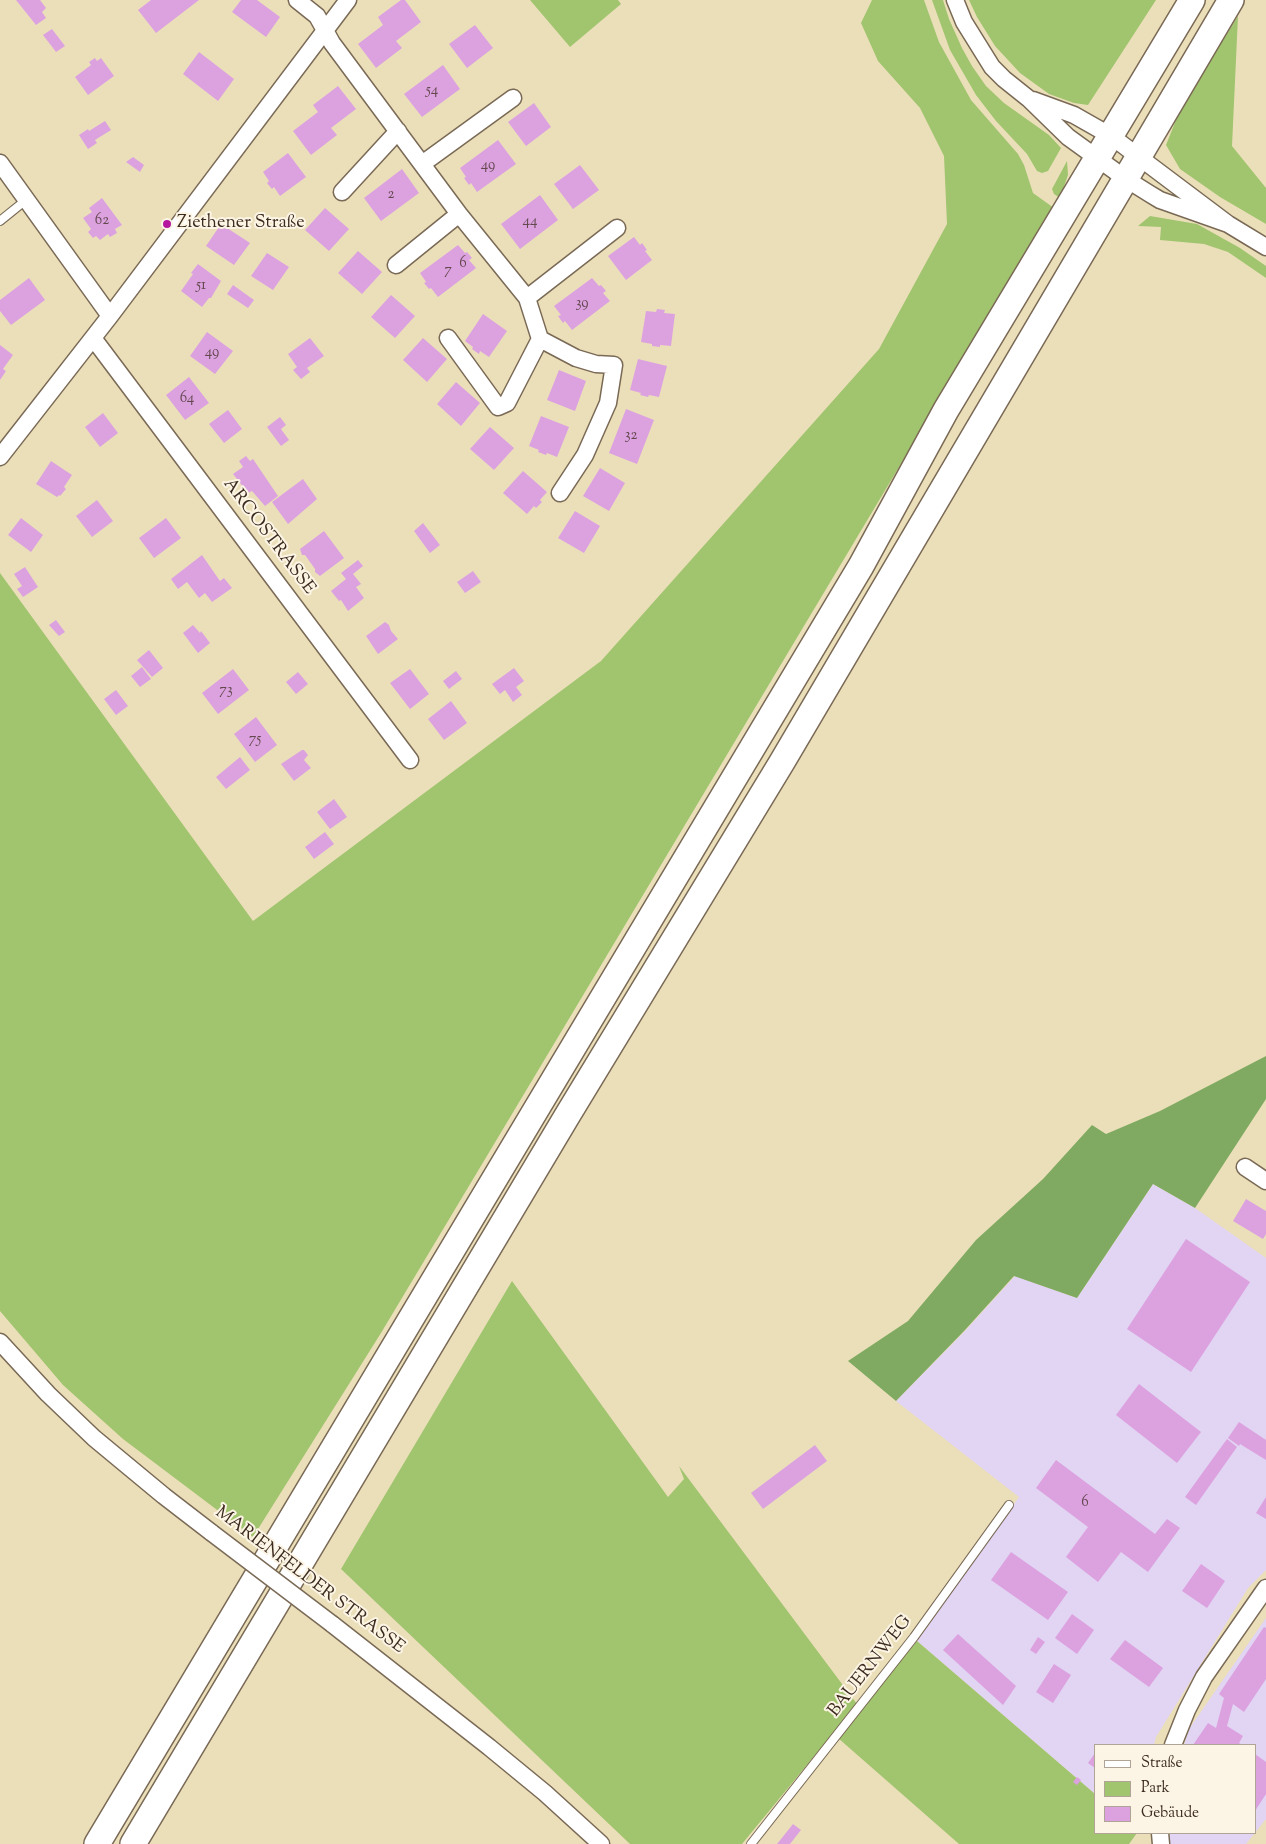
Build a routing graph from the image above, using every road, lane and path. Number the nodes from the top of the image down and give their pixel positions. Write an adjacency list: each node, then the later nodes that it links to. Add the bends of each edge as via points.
1 (297, 0): 6 (street, via 317,16)
2 (348, 0): 6 (street)
3 (955, 0): 8 (street, via 964,22 992,66)
4 (1192, 0): 10 (main road)
5 (1231, 0): 11 (main road)
6 (325, 31): 9 (street); 25 (street)
7 (513, 98): 14 (street)
8 (1029, 99): 10 (street, via 1074,115); 12 (street)
9 (398, 131): 14 (street); 16 (street)
10 (1111, 136): 11 (street); 12 (main road)
11 (1139, 156): 15 (main road); 20 (street)
12 (1097, 159): 15 (street); 38 (main road, via 946,410 856,575)
13 (0, 163): 17 (street)
14 (422, 164): 18 (street)
15 (1126, 180): 20 (street, via 1160,200); 39 (main road, via 787,754)
16 (342, 192)
17 (26, 200): 19 (lane); 25 (street)
18 (459, 214): 23 (street); 24 (street)
19 (0, 221)
20 (1228, 224): 22 (street)
21 (617, 228): 24 (street)
22 (1266, 247)
23 (396, 265)
24 (527, 298): 28 (street)
25 (110, 316): 26 (street)
26 (94, 338): 29 (street); 31 (street, ARCOSTRASSE)
27 (448, 338): 28 (street, via 498,406 507,403)
28 (540, 339): 30 (street, via 576,358 614,365 608,402 585,455)
29 (0, 457)
30 (560, 493)
31 (410, 760)
32 (1245, 1167): 33 (street)
33 (1266, 1181)
34 (0, 1342): 40 (street, MARIENFELDER STRASSE, bridge, via 94,1438 164,1496 489,1746)
35 (1009, 1504): 41 (lane, BAUERNWEG, via 914,1637)
36 (1266, 1588): 37 (street, via 1204,1677)
37 (1173, 1744)
38 (97, 1844)
39 (133, 1844)
40 (601, 1844)
41 (751, 1844)

